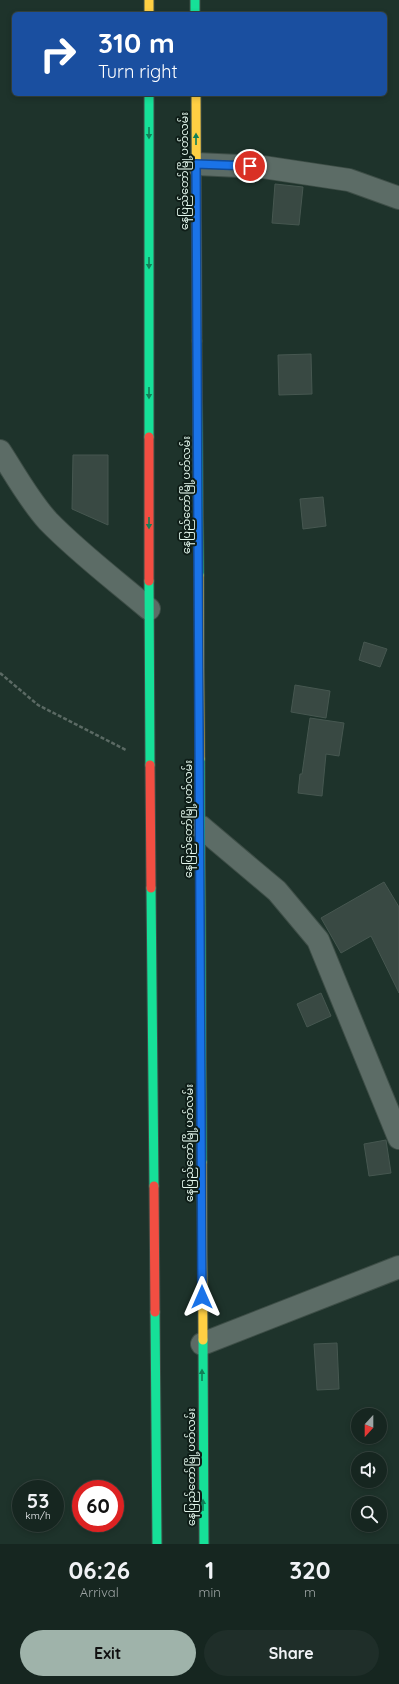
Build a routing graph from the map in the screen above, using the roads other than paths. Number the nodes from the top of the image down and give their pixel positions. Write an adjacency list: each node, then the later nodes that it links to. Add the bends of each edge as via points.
1 (149, 0): 3 (main road)
2 (195, 0): 4 (main road)
3 (149, 12)
4 (195, 12)
5 (149, 96): 10 (main road, one-way to 10)
6 (196, 96): 7 (main road, နေပြည်တော်မြို့ပတ်လမ်း, one-way to 6)
7 (196, 164): 8 (street, via 263,167 349,180); 11 (main road, နေပြည်တော်မြို့ပတ်လမ်း)
8 (399, 198)
9 (0, 451): 10 (street, via 48,520)
10 (149, 609): 15 (main road)
11 (200, 826): 12 (street, via 277,891 318,940); 14 (main road, နေပြည်တော်မြို့ပတ်လမ်း)
12 (399, 1138)
13 (399, 1267): 14 (street)
14 (202, 1344): 16 (main road, နေပြည်တော်မြို့ပတ်လမ်း, one-way to 14)
15 (157, 1544)
16 (204, 1544)

